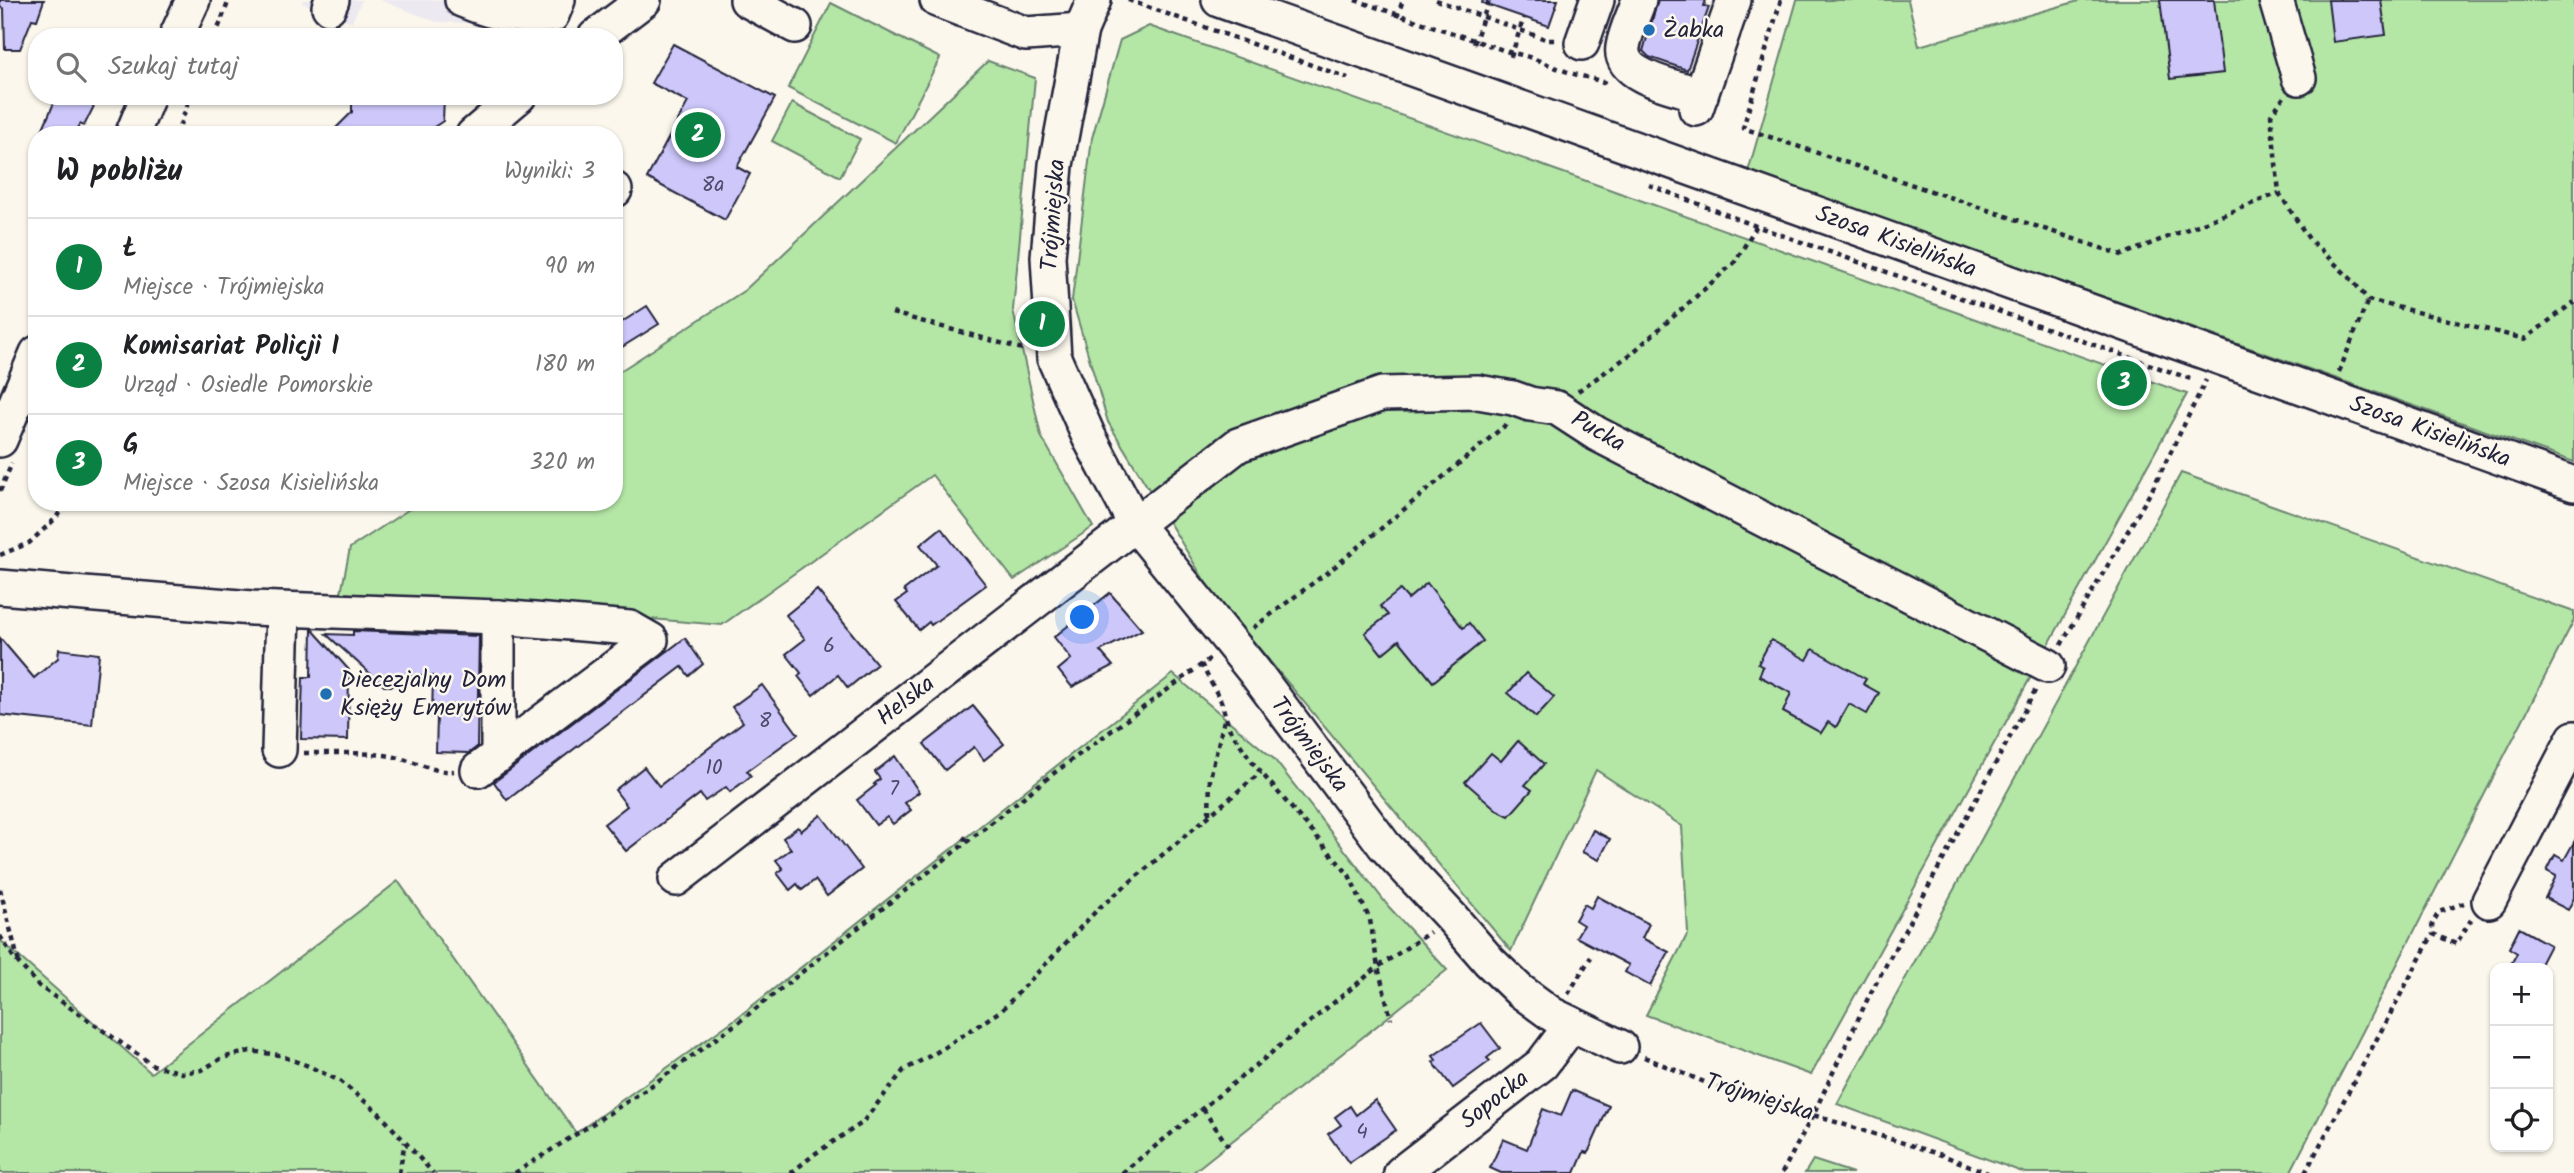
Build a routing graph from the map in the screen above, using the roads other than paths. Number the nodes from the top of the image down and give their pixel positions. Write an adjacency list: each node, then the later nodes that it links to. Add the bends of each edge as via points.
1 (193, 0): 14 (street)
2 (462, 0): 3 (street, via 494,13 521,16 552,15)
3 (558, 0)
4 (644, 0): 15 (street)
5 (747, 0): 13 (street)
6 (937, 0): 12 (street, via 1026,34)
7 (1219, 0): 24 (street, Szosa Kisielińska)
8 (1597, 0): 16 (street)
9 (1639, 0): 10 (street, via 1622,48 1625,64 1698,102)
10 (1734, 0)
11 (2276, 0): 17 (street)
12 (1088, 15): 25 (street, Trójmiejska, via 1056,165 1049,244 1054,358 1088,437)
13 (795, 26)
14 (180, 28)
15 (607, 28)
16 (1582, 43)
17 (2299, 78)
18 (144, 105): 20 (street)
19 (512, 105): 21 (street)
20 (136, 126)
21 (495, 126)
22 (28, 374): 23 (street)
23 (0, 440)
24 (2574, 484)
25 (1135, 524): 29 (street, Pucka, via 1238,445 1382,394 1478,392 1546,407); 32 (street, Helska); 34 (street, Trójmiejska, via 1384,845 1499,971)
26 (0, 587): 27 (street)
27 (283, 610): 28 (street); 31 (street)
28 (498, 617): 28 (street, via 630,628 650,640 488,763)
29 (2048, 666)
30 (2574, 738): 33 (street)
31 (279, 750)
32 (676, 879)
33 (2486, 901)
34 (1563, 1020): 35 (street, Trójmiejska); 36 (street, Sopocka, via 1542,1064)
35 (1620, 1047)
36 (1408, 1171)

